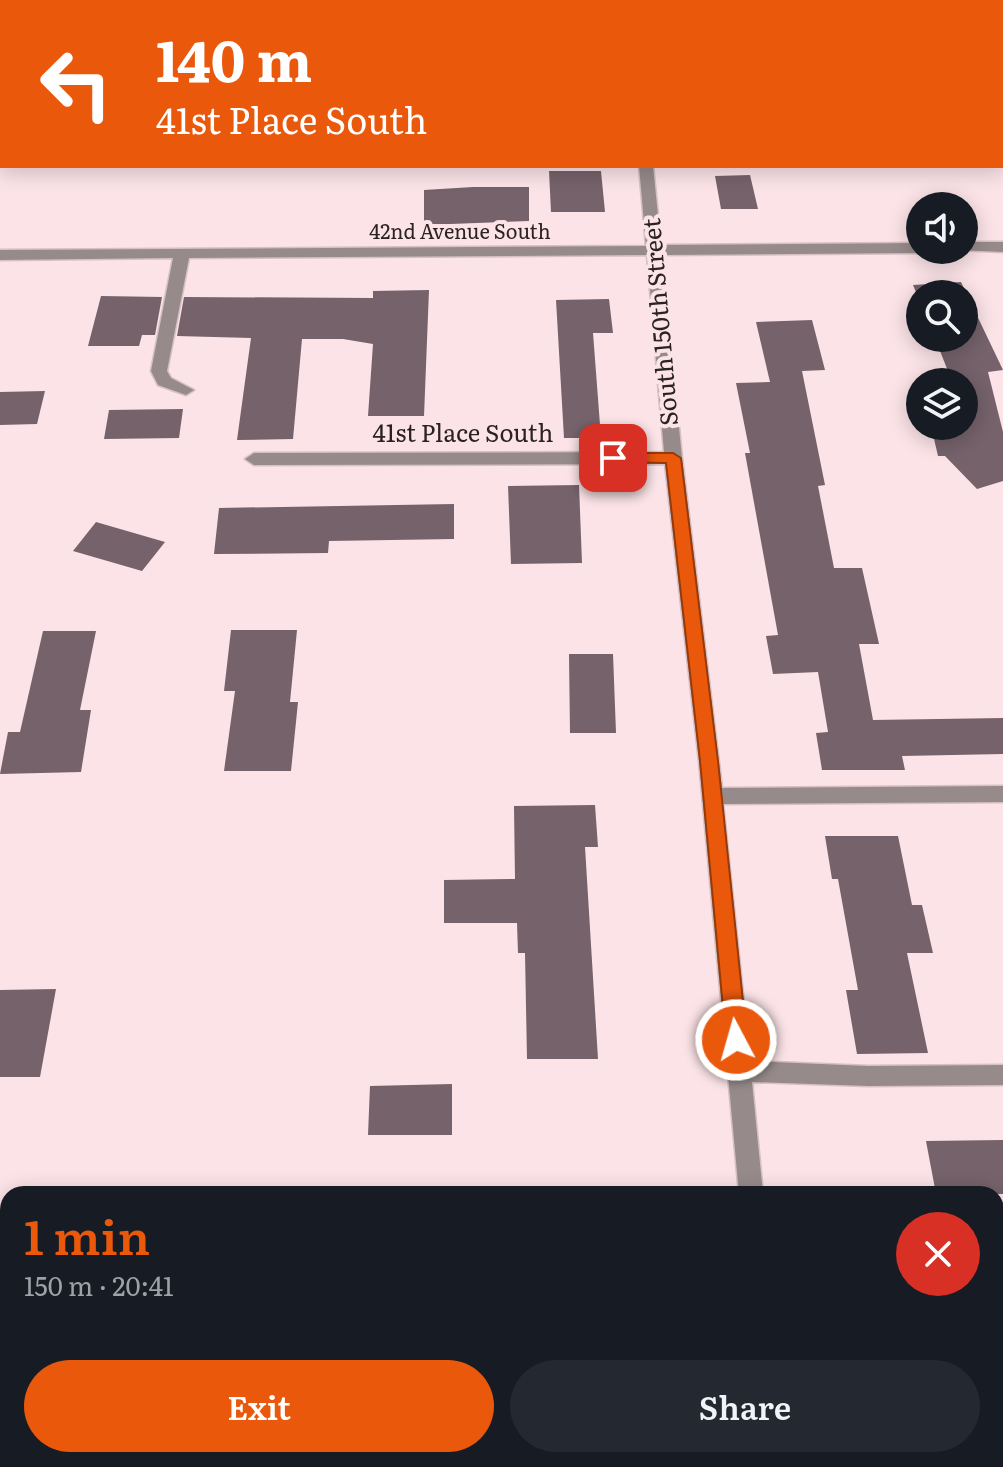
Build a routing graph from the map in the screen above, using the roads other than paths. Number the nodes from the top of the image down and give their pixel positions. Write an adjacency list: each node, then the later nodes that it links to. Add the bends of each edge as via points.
1 (646, 168): 5 (street, South 150th Street)
2 (978, 247): 3 (street)
3 (1003, 247)
4 (906, 248): 5 (street, 42nd Avenue South)
5 (655, 251): 6 (street, 42nd Avenue South); 9 (street, South 150th Street)
6 (182, 254): 7 (street, 42nd Avenue South); 8 (street, via 159,371 164,381)
7 (0, 255)
8 (186, 390)
9 (673, 458): 10 (street, 41st Place South); 12 (street, South 150th Street)
10 (254, 459)
11 (1003, 794): 12 (street)
12 (713, 796): 13 (street, South 150th Street)
13 (739, 1071): 14 (street); 15 (street, South 150th Street)
14 (1003, 1075)
15 (750, 1186)

